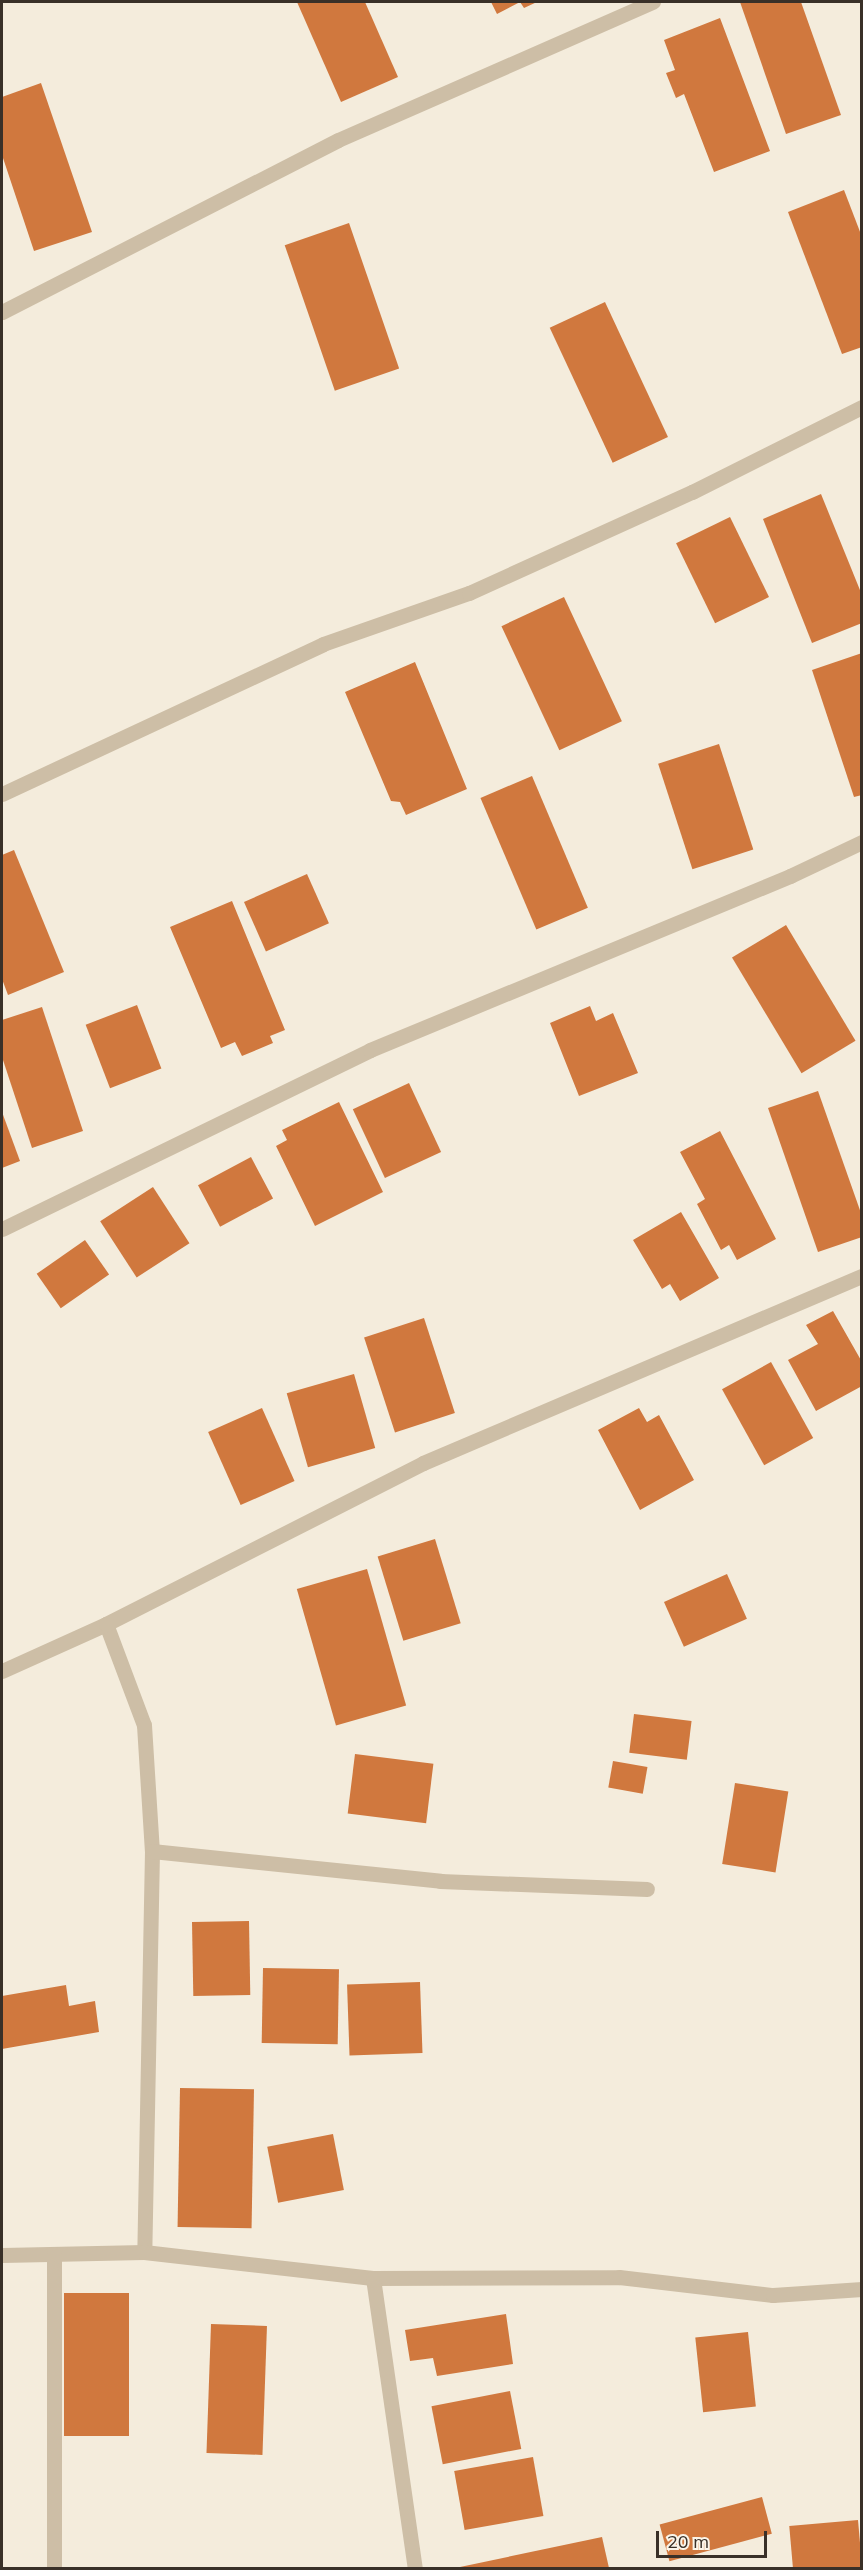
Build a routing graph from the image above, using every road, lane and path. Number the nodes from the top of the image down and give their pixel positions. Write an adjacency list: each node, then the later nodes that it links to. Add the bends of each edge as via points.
1 (653, 2): 2 (street, via 338,140)
2 (2, 312)
3 (861, 407): 4 (street, via 692,492 469,593 323,644)
4 (2, 794)
5 (861, 842): 6 (street, via 779,881 370,1050)
6 (2, 1229)
7 (861, 1276): 8 (street, via 423,1463)
8 (106, 1624): 9 (street); 10 (street, via 144,1725)
9 (2, 1671)
10 (152, 1851): 11 (street, via 440,1881); 12 (street)
11 (647, 1889)
12 (144, 2252): 13 (street); 15 (street)
13 (54, 2253): 14 (street); 17 (street)
14 (2, 2255)
15 (373, 2278): 16 (street, via 619,2277 773,2295); 18 (street)
16 (861, 2289)
17 (54, 2568)
18 (415, 2568)

